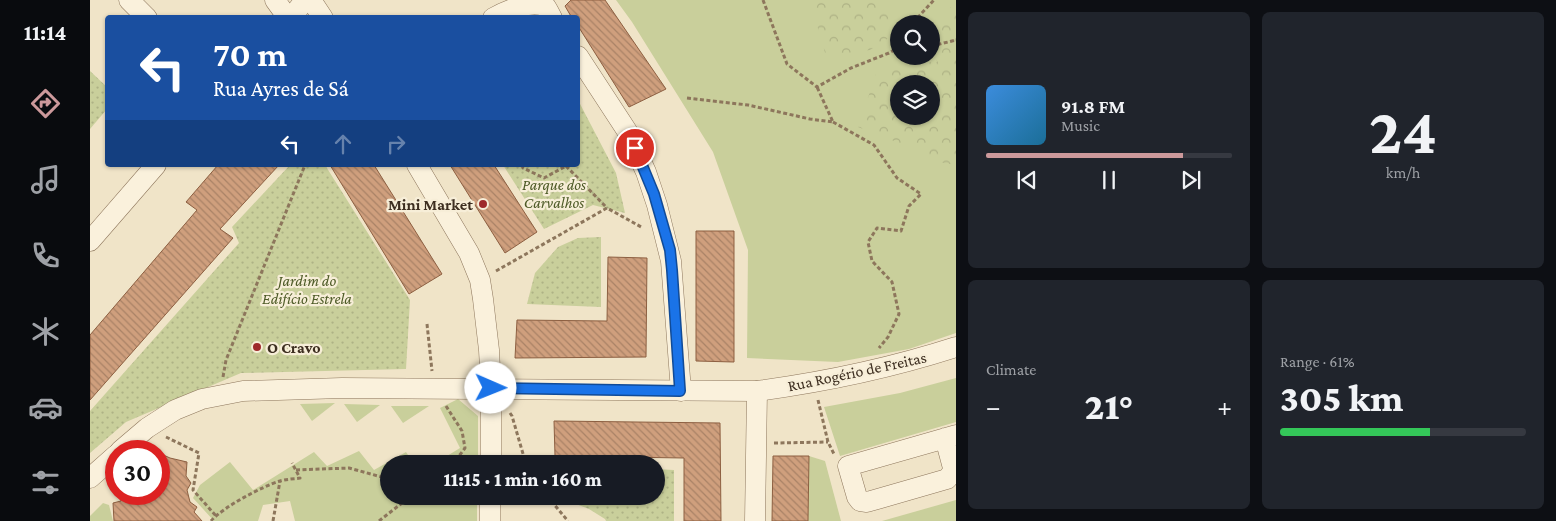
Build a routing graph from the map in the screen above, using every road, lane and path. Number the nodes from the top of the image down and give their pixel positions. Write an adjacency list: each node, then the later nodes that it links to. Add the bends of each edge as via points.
1 (130, 0): 7 (street)
2 (275, 0): 8 (street)
3 (305, 0): 9 (street)
4 (311, 0): 10 (street)
5 (763, 0): 18 (path, via 787,64)
6 (934, 0): 13 (path)
7 (144, 15)
8 (287, 15)
9 (292, 15)
10 (321, 15)
11 (498, 15): 12 (street, via 529,1 545,6)
12 (550, 15)
13 (920, 15)
14 (956, 40): 15 (path)
15 (940, 43)
16 (890, 52): 18 (path, via 851,68)
17 (580, 59): 29 (street, via 617,115 639,156)
18 (817, 87): 20 (path)
19 (687, 98): 20 (path)
20 (833, 122): 33 (path, via 874,145 898,178 921,194 909,206 901,231 877,228 868,242 872,261 892,282 898,314 888,337)
21 (154, 167): 28 (street)
22 (304, 167): 39 (path, via 226,360)
23 (417, 167): 30 (street, via 469,253)
24 (523, 167): 25 (path, via 544,178)
25 (564, 167)
26 (567, 167): 27 (path)
27 (607, 208): 29 (path); 30 (path)
28 (90, 241)
29 (667, 241): 37 (street)
30 (480, 280): 35 (street)
31 (426, 324): 36 (path)
32 (956, 347): 34 (street, Rua Rogério de Freitas)
33 (876, 353)
34 (814, 383): 38 (street, Rua Rogério de Freitas); 43 (path, via 828,442)
35 (491, 388): 36 (street, Rua Rogério de Freitas); 37 (street, Rua Rogério de Freitas); 45 (street)
36 (434, 389): 39 (street, Rua Rogério de Freitas, via 255,390); 44 (path, via 462,431 465,448)
37 (680, 391): 38 (street, Rua Rogério de Freitas)
38 (756, 391): 43 (street)
39 (219, 394): 40 (street, Rua Rogério de Freitas, via 189,403)
40 (147, 428): 42 (street, Rua Rogério de Freitas); 55 (path, via 199,453 193,490)
41 (950, 436): 41 (street, via 848,466 857,497 867,502 947,478 953,466)
42 (133, 440)
43 (756, 443): 61 (street)
44 (459, 455)
45 (491, 455)
46 (292, 463): 48 (path)
47 (105, 465): 50 (street)
48 (296, 470): 49 (path, via 349,468); 51 (path, via 300,478)
49 (380, 477)
50 (90, 478)
51 (280, 481): 55 (path, via 248,495); 57 (path)
52 (399, 505): 58 (path)
53 (490, 505): 59 (street)
54 (555, 505): 60 (path)
55 (216, 516): 56 (path)
56 (212, 521)
57 (273, 521)
58 (379, 521)
59 (490, 521)
60 (568, 521)
61 (755, 521)

